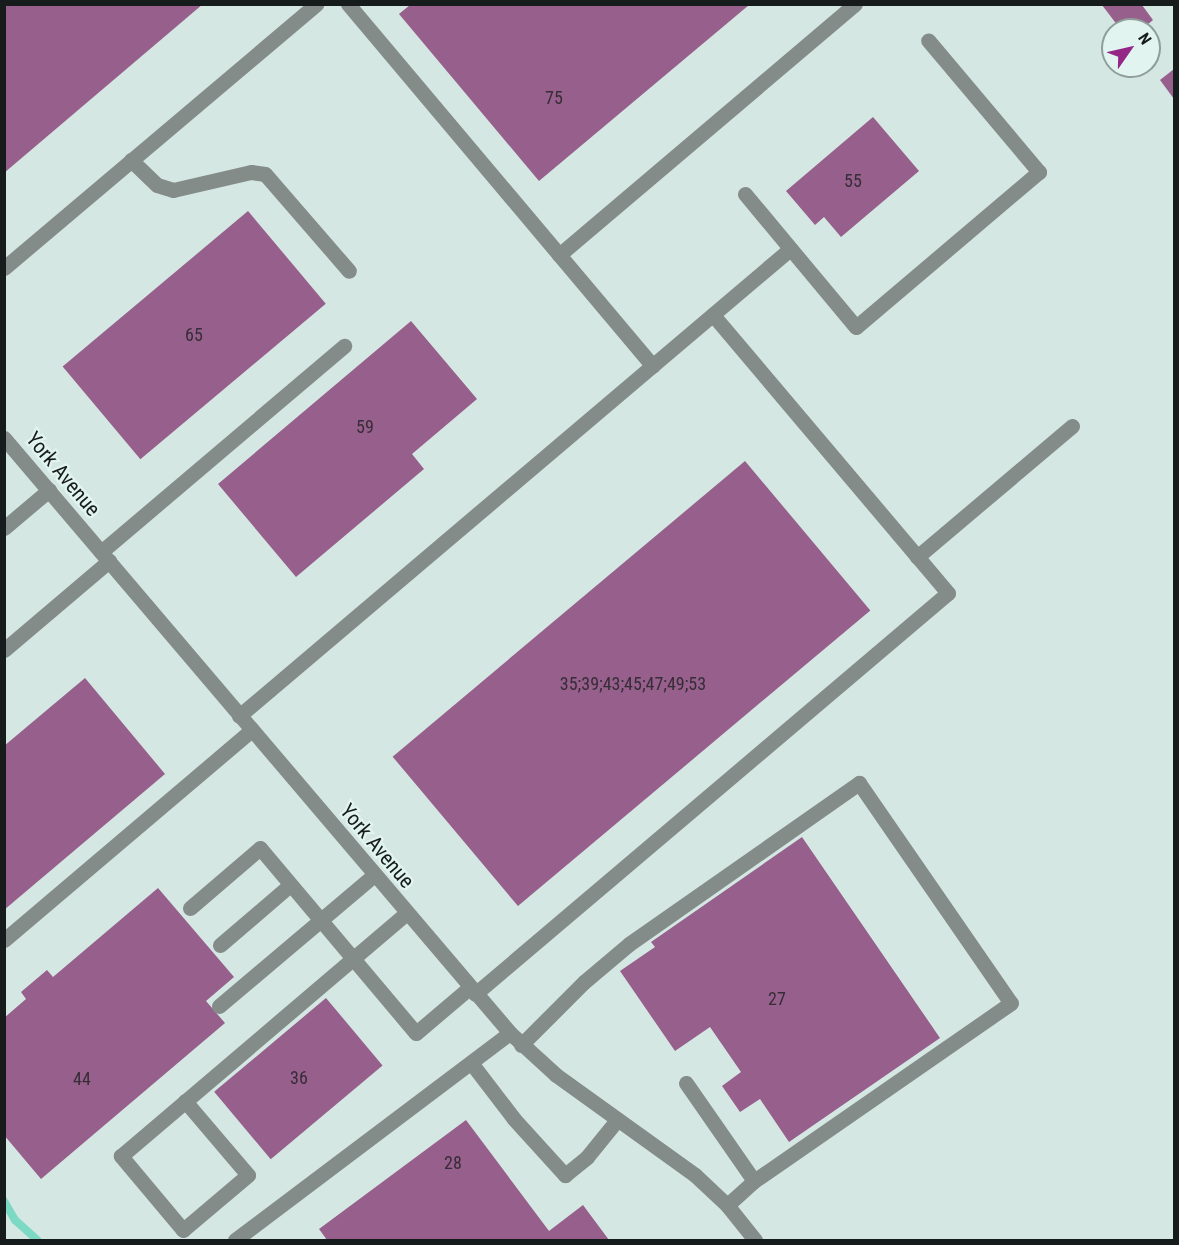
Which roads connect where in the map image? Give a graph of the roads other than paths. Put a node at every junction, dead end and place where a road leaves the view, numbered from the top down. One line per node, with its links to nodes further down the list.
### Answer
1 (316, 4): 5 (street)
2 (348, 4): 8 (street)
3 (855, 4): 8 (street)
4 (928, 40): 7 (street)
5 (131, 160): 9 (street); 10 (street)
6 (745, 194): 7 (street)
7 (790, 249): 11 (street)
8 (559, 255): 13 (street)
9 (4, 268)
10 (349, 271)
11 (713, 315): 13 (street); 19 (street)
12 (344, 346): 18 (street)
13 (653, 366): 21 (street)
14 (1072, 426): 19 (street)
15 (4, 438): 16 (street, York Avenue)
16 (49, 490): 17 (street); 18 (street, York Avenue)
17 (4, 528)
18 (105, 556): 20 (street); 21 (street, York Avenue)
19 (917, 557): 31 (street)
20 (4, 650)
21 (239, 716): 22 (street, York Avenue)
22 (252, 730): 23 (street, York Avenue); 28 (street)
23 (374, 875): 26 (street, York Avenue); 27 (street)
24 (290, 885): 25 (street); 27 (street); 29 (street)
25 (189, 908)
26 (407, 913): 30 (street); 31 (street, York Avenue)
27 (321, 921): 30 (street); 32 (street)
28 (4, 940)
29 (220, 945)
30 (353, 959): 31 (street); 37 (street)
31 (472, 991): 33 (street, York Avenue)
32 (219, 1006)
33 (510, 1033): 34 (street, York Avenue); 35 (street)
34 (521, 1045): 38 (street, York Avenue); 39 (street)
35 (472, 1064): 38 (street); 41 (street)
36 (686, 1083): 39 (street)
37 (185, 1101): 37 (street)
38 (618, 1120): 40 (street, York Avenue)
39 (754, 1181): 40 (street)
40 (727, 1205): 42 (street, York Avenue)
41 (236, 1240)
42 (755, 1240)

